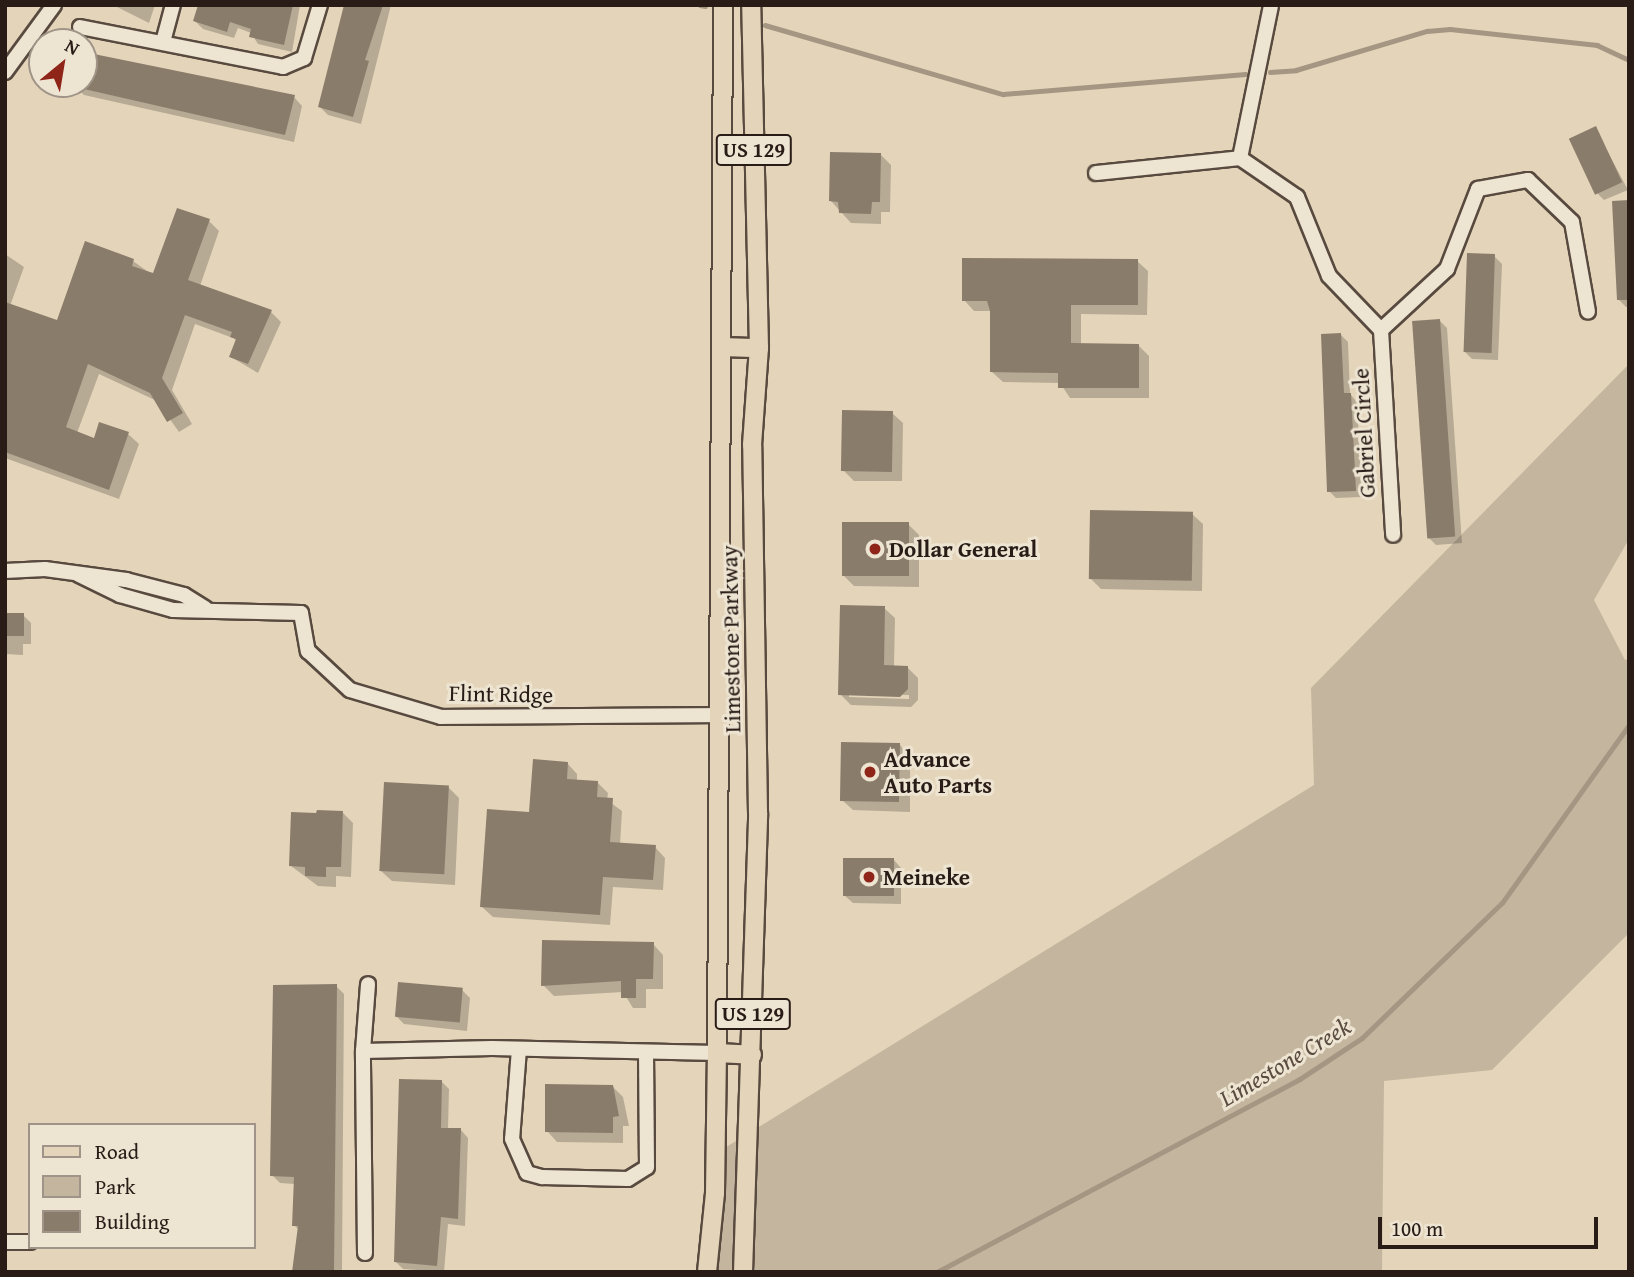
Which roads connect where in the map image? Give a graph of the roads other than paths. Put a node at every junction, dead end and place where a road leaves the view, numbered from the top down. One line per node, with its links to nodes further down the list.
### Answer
1 (54, 5): 9 (street)
2 (173, 5): 8 (street)
3 (320, 5): 8 (street)
4 (723, 5): 14 (main road, Limestone Parkway / US 129)
5 (751, 5): 15 (main road, Limestone Parkway / US 129)
6 (1271, 5): 10 (street)
7 (80, 27): 8 (street)
8 (163, 42)
9 (5, 72)
10 (1240, 158): 11 (street); 13 (street)
11 (1096, 173)
12 (1588, 312): 13 (street)
13 (1381, 330): 16 (street, Gabriel Circle)
14 (723, 347): 15 (main road); 22 (main road, Limestone Parkway / US 129)
15 (758, 348): 28 (main road, Limestone Parkway / US 129)
16 (1393, 535)
17 (5, 571): 18 (street, Flint Ridge)
18 (79, 575): 19 (street, Flint Ridge); 20 (street, Flint Ridge)
19 (157, 588): 20 (street); 21 (street, Flint Ridge)
20 (154, 605): 21 (street, Flint Ridge)
21 (205, 608): 22 (street, Flint Ridge)
22 (721, 715): 27 (main road, Limestone Parkway / US 129)
23 (368, 984): 25 (street)
24 (519, 1049): 25 (street); 26 (street); 26 (street)
25 (363, 1051): 31 (street)
26 (646, 1052): 27 (street)
27 (717, 1053): 28 (main road); 32 (main road, Limestone Parkway / US 129)
28 (752, 1055): 33 (main road, Limestone Parkway / US 129)
29 (5, 1242): 30 (street)
30 (28, 1242)
31 (365, 1253)
32 (707, 1272)
33 (743, 1272)

